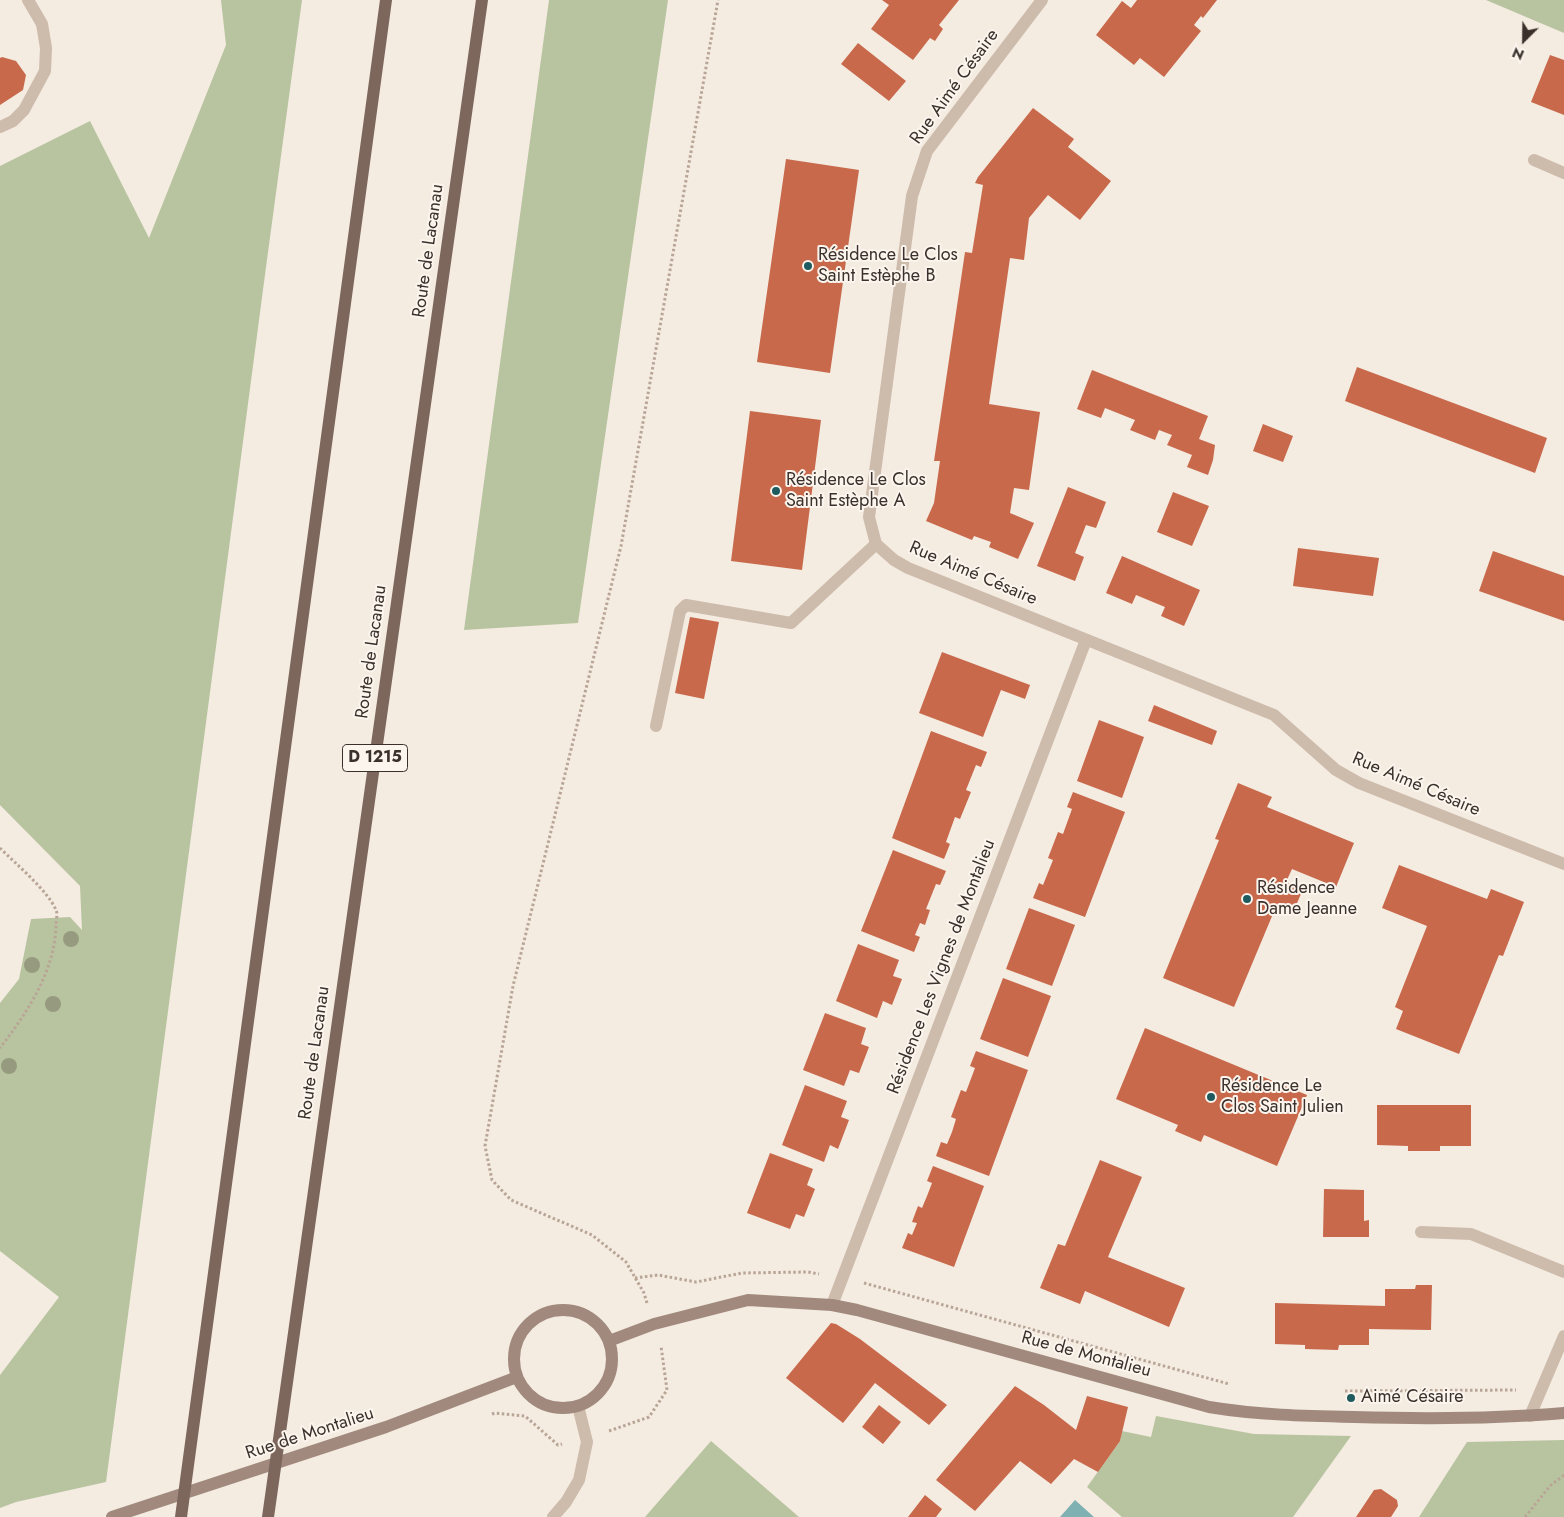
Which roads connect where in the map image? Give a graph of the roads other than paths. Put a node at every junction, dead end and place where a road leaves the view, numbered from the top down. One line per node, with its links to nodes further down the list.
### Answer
1 (28, 0): 5 (street)
2 (386, 0): 22 (main road)
3 (482, 0): 23 (main road, Route de Lacanau / D 1215)
4 (1042, 0): 8 (street, Rue Aimé Césaire)
5 (0, 127)
6 (1534, 160): 7 (street)
7 (1564, 173)
8 (876, 544): 9 (street, Rue Aimé Césaire); 10 (street)
9 (1086, 640): 11 (street, Rue Aimé Césaire); 14 (street, Résidence Les Vignes de Montalieu)
10 (656, 726)
11 (1564, 864)
12 (1421, 1232): 13 (street)
13 (1564, 1272)
14 (832, 1305): 16 (street, Rue de Montalieu); 20 (street, Rue de Montalieu)
15 (1564, 1336): 20 (street)
16 (609, 1341): 17 (street); 18 (street)
17 (517, 1378): 18 (street); 21 (street, Rue de Montalieu)
18 (578, 1406): 24 (street)
19 (1564, 1413): 20 (street, Rue de Montalieu)
20 (1530, 1416)
21 (112, 1517)
22 (181, 1517)
23 (268, 1517)
24 (553, 1517)

